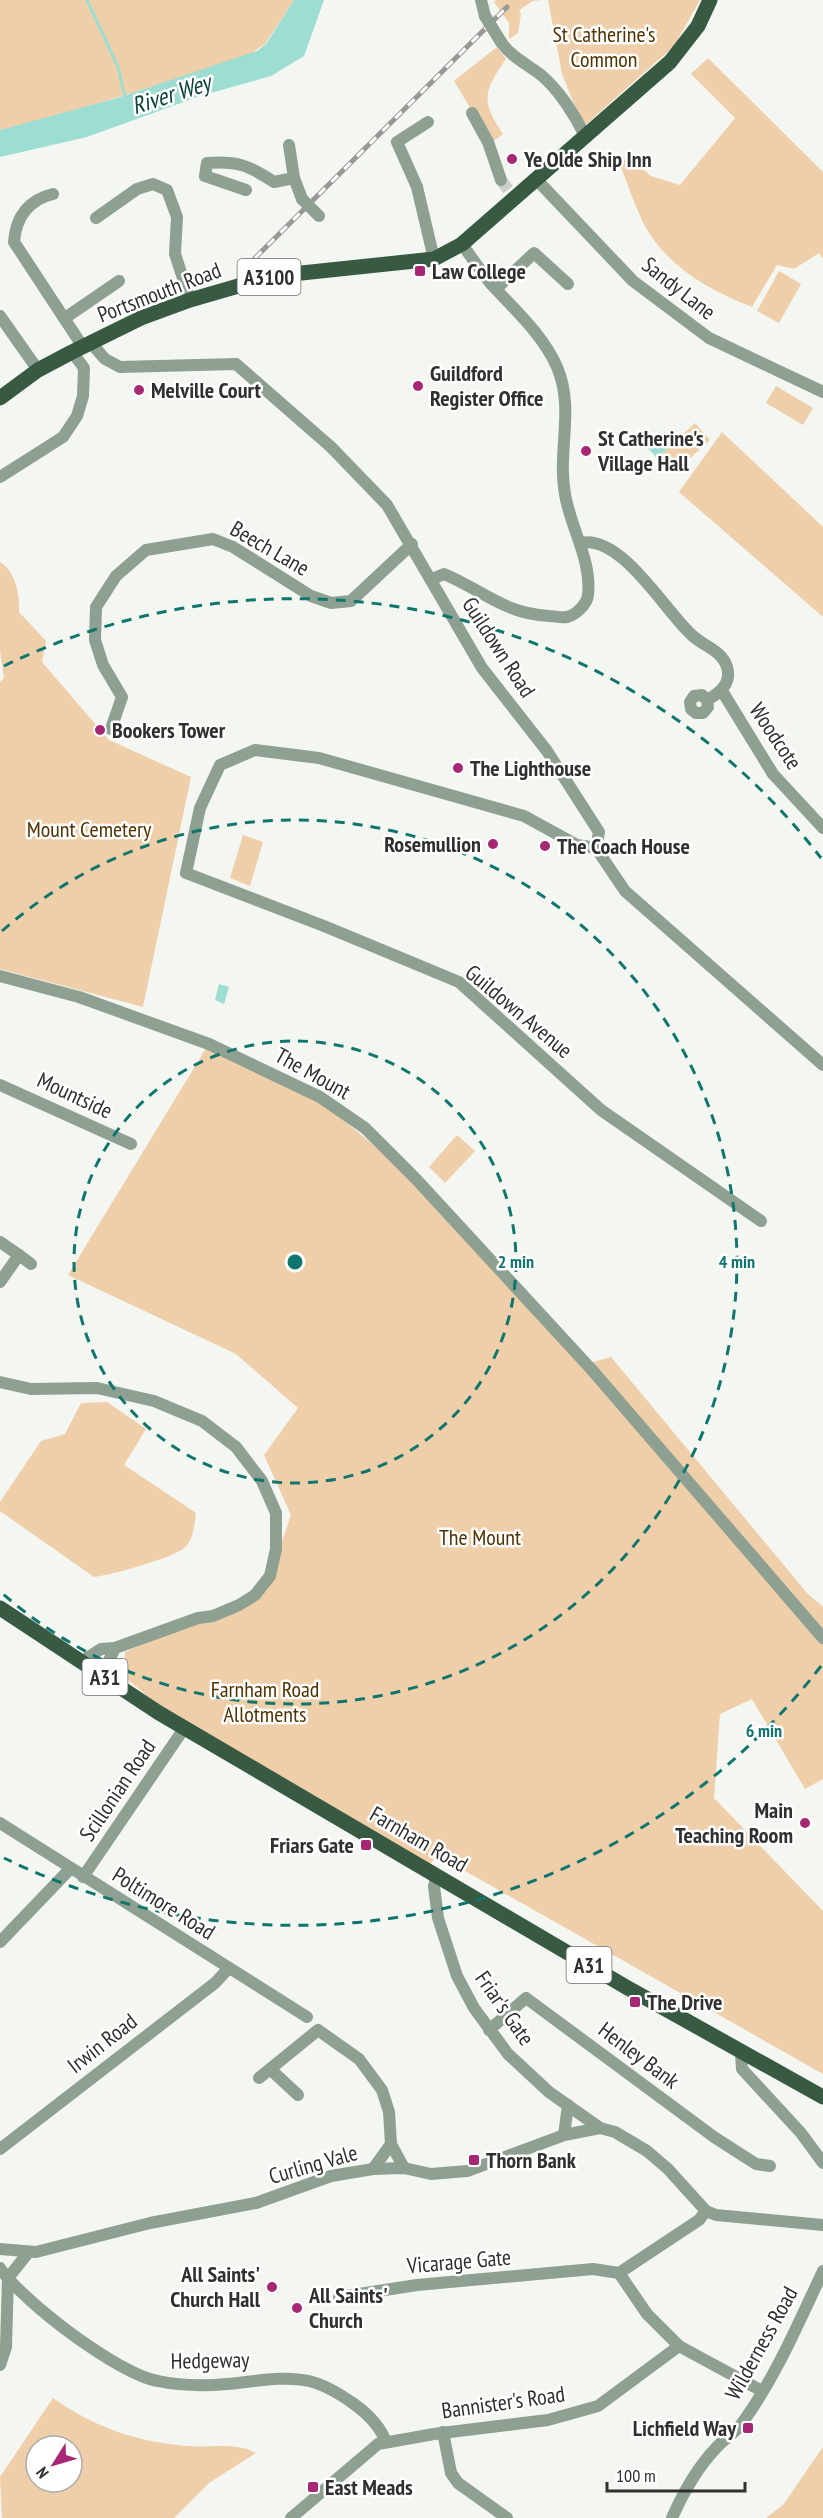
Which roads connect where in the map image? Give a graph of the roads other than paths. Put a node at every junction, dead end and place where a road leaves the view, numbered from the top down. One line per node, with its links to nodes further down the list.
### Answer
1 (481, 0): 5 (street, bridge)
2 (710, 0): 5 (main road, A3100)
3 (472, 114): 9 (street)
4 (428, 122): 15 (street)
5 (585, 136): 8 (main road, A3100)
6 (290, 145): 7 (street)
7 (294, 178): 10 (street); 12 (street, bridge)
8 (536, 179): 14 (main road, Portsmouth Road / A3100); 24 (street, Sandy Lane)
9 (501, 180)
10 (246, 190)
11 (53, 194): 21 (street)
12 (319, 216)
13 (96, 218): 19 (street)
14 (462, 244): 15 (main road, Portsmouth Road / A3100); 18 (street)
15 (434, 259): 19 (main road, Portsmouth Road / A3100)
16 (119, 281): 21 (street)
17 (568, 284): 18 (street)
18 (496, 289): 27 (street)
19 (190, 300): 22 (main road, Portsmouth Road / A3100)
20 (0, 316): 23 (street)
21 (65, 318): 22 (street)
22 (82, 347): 23 (main road, Portsmouth Road / A3100); 26 (street); 28 (street, Guildown Road)
23 (38, 370): 25 (main road, Portsmouth Road / A3100)
24 (823, 392)
25 (0, 398)
26 (0, 477)
27 (580, 543): 29 (street); 30 (street)
28 (412, 544): 29 (street, Guildown Road); 32 (street, Beech Lane)
29 (432, 579): 34 (street, Guildown Road)
30 (722, 691): 31 (street); 33 (street, Woodcote)
31 (708, 700)
32 (111, 729)
33 (823, 828)
34 (596, 848): 36 (street, Guildown Road); 39 (street, Guildown Avenue)
35 (0, 976): 46 (street, The Mount)
36 (823, 1065)
37 (0, 1085): 38 (street, Mountside)
38 (131, 1144)
39 (761, 1221)
40 (0, 1242): 41 (street)
41 (19, 1255): 42 (street); 43 (street)
42 (31, 1264)
43 (0, 1282)
44 (0, 1382): 47 (street)
45 (0, 1608): 48 (main road, Farnham Road / A31)
46 (823, 1638)
47 (115, 1648): 48 (street); 49 (street)
48 (81, 1662): 49 (main road, Farnham Road / A31)
49 (102, 1675): 50 (main road, Farnham Road / A31)
50 (185, 1727): 53 (main road, Farnham Road / A31); 54 (street, Scillonian Road)
51 (0, 1822): 52 (street, Poltimore Road)
52 (70, 1869): 54 (street, Poltimore Road); 55 (street, Scillonian Road)
53 (437, 1875): 58 (street, Friar's Gate); 59 (main road, Farnham Road / A31)
54 (83, 1877): 56 (street, Poltimore Road)
55 (0, 1942)
56 (228, 1969): 57 (street, Poltimore Road); 68 (street, Irwin Road)
57 (307, 2017)
58 (489, 2030): 64 (street, Friar's Gate); 70 (street, Henley Bank)
59 (741, 2052): 63 (main road, Farnham Road / A31); 69 (street)
60 (270, 2069): 61 (street); 62 (street); 67 (street)
61 (259, 2078)
62 (298, 2095)
63 (823, 2097)
64 (568, 2105): 65 (street, Friar's Gate); 66 (street)
65 (600, 2128): 66 (street, Curling Vale); 73 (street)
66 (564, 2135): 71 (street, Curling Vale)
67 (391, 2144): 71 (street); 72 (street)
68 (0, 2149)
69 (823, 2163)
70 (770, 2166)
71 (404, 2168): 72 (street, Curling Vale)
72 (373, 2169): 76 (street, Curling Vale)
73 (706, 2211): 74 (street); 79 (street)
74 (823, 2225)
75 (0, 2248): 76 (street, Curling Vale)
76 (28, 2253): 78 (street)
77 (823, 2271): 83 (street, Wilderness Road)
78 (4, 2273): 82 (street); 85 (street, Hedgeway)
79 (620, 2273): 80 (street, Vicarage Gate); 81 (street)
80 (339, 2297)
81 (679, 2346): 83 (street); 84 (street, Bannister's Road)
82 (0, 2365)
83 (762, 2391): 89 (street, Wilderness Road)
84 (443, 2432): 85 (street, Bannister's Road); 88 (street)
85 (386, 2442): 86 (street, Bannister's Road)
86 (306, 2513): 87 (street)
87 (291, 2518)
88 (506, 2518)
89 (672, 2518)

